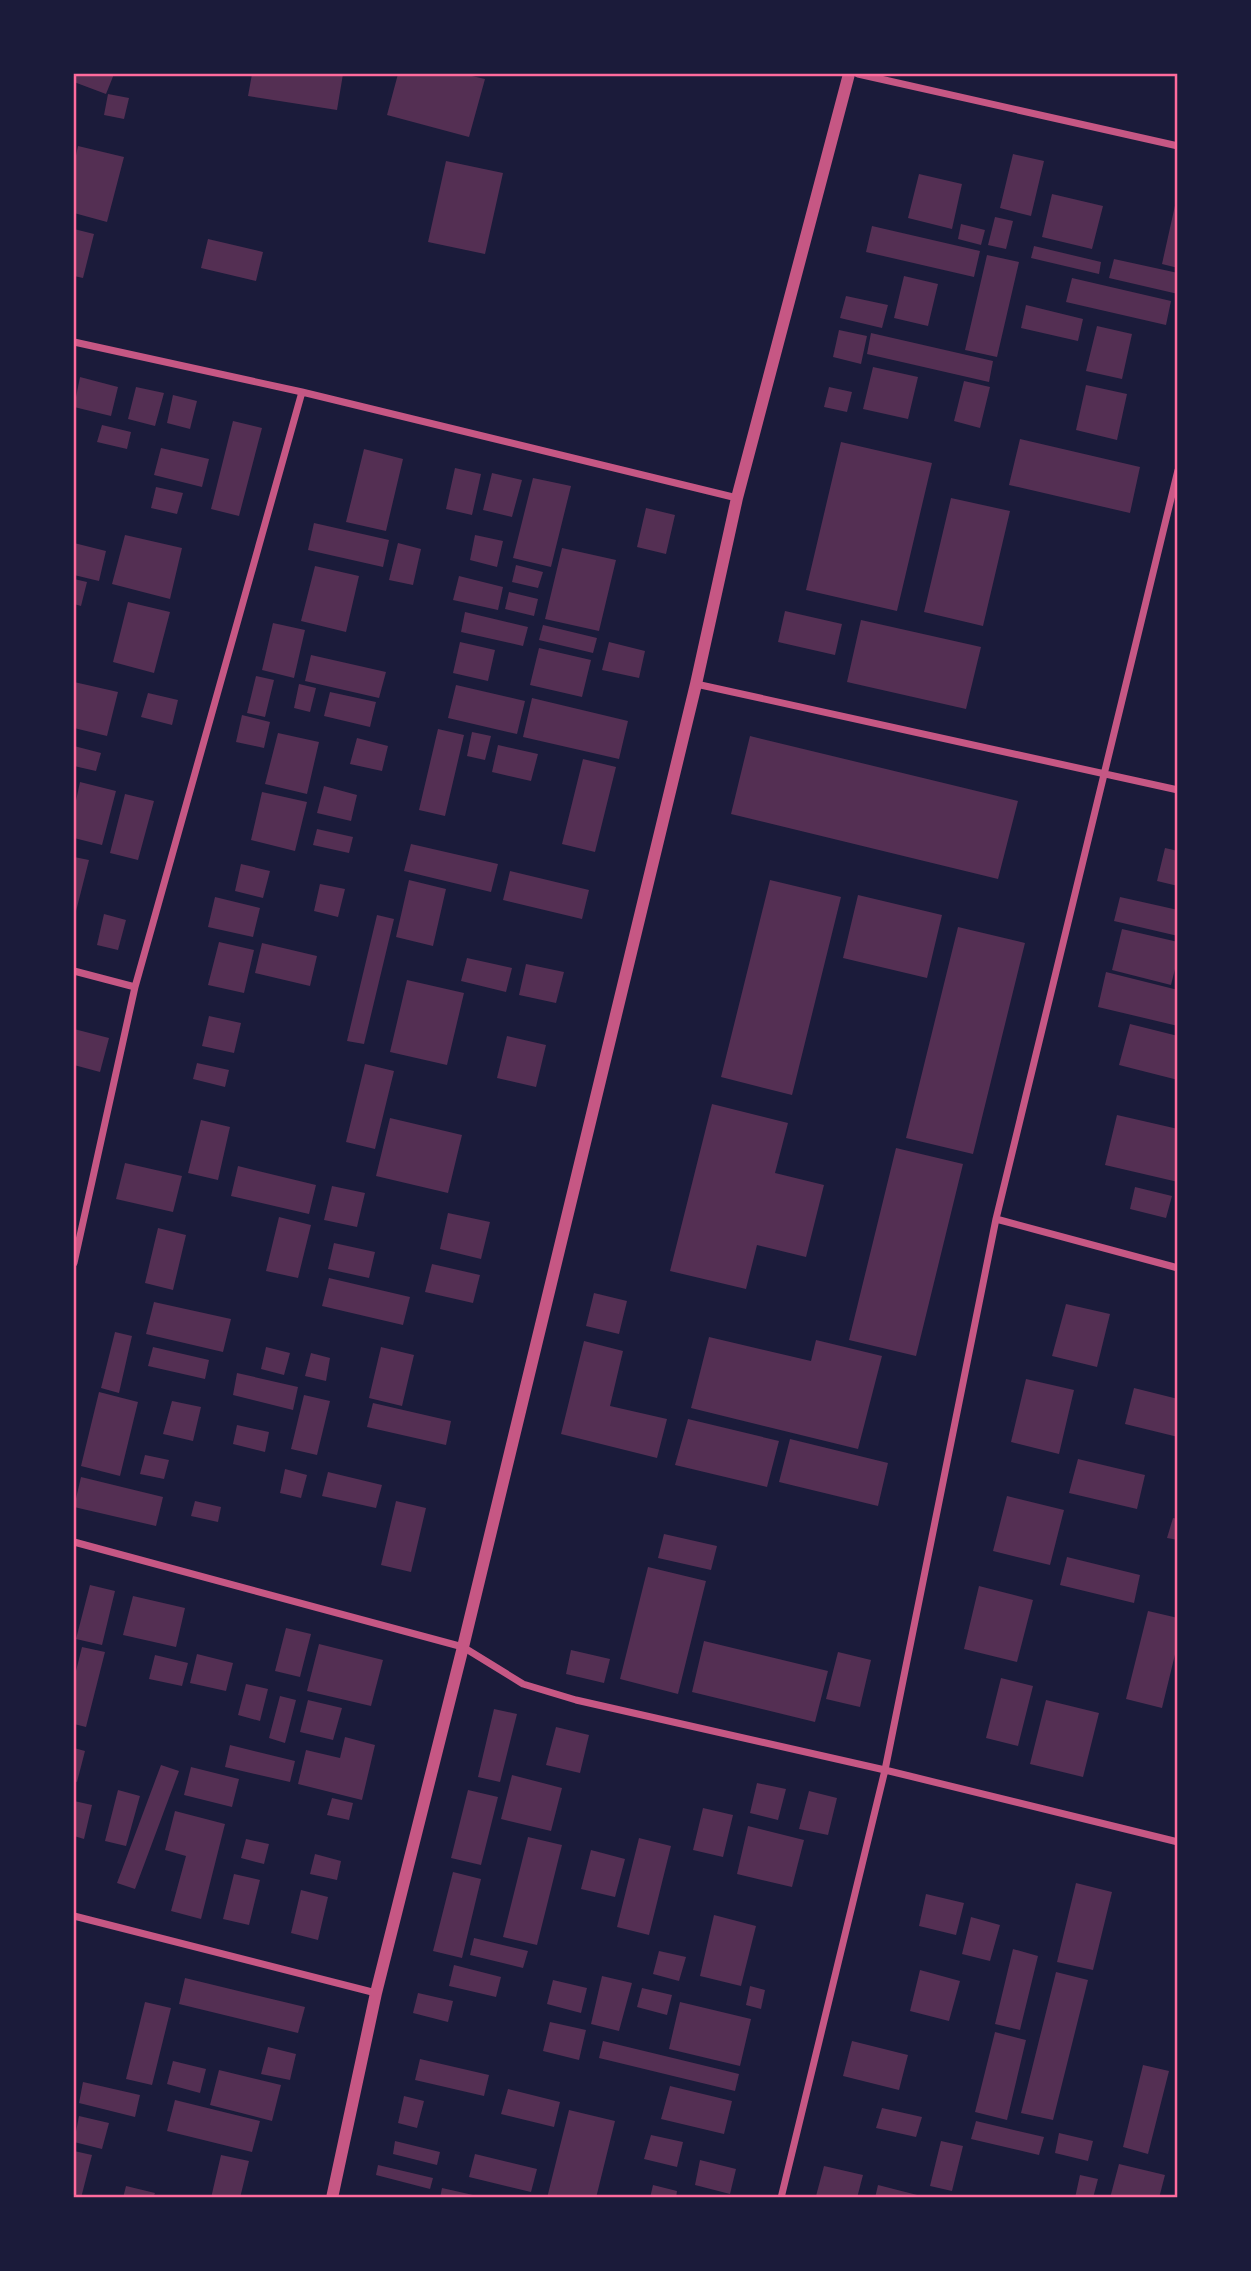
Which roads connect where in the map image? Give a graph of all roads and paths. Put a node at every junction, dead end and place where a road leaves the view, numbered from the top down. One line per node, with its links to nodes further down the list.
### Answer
1 (849, 74): 7 (street)
2 (858, 74): 3 (street)
3 (1178, 146)
4 (74, 342): 5 (street)
5 (302, 392): 7 (street); 12 (street)
6 (1178, 470): 9 (street)
7 (737, 498): 8 (street)
8 (696, 684): 9 (street); 17 (street)
9 (1105, 775): 10 (street); 13 (street)
10 (1178, 790)
11 (74, 971): 12 (street)
12 (135, 987): 14 (street)
13 (996, 1219): 15 (street); 18 (street)
14 (74, 1262)
15 (1178, 1268)
16 (74, 1542): 17 (street)
17 (463, 1647): 18 (street); 21 (street)
18 (885, 1770): 19 (street); 23 (street)
19 (1178, 1842)
20 (74, 1916): 21 (street)
21 (376, 1993): 22 (street)
22 (332, 2197)
23 (781, 2197)

